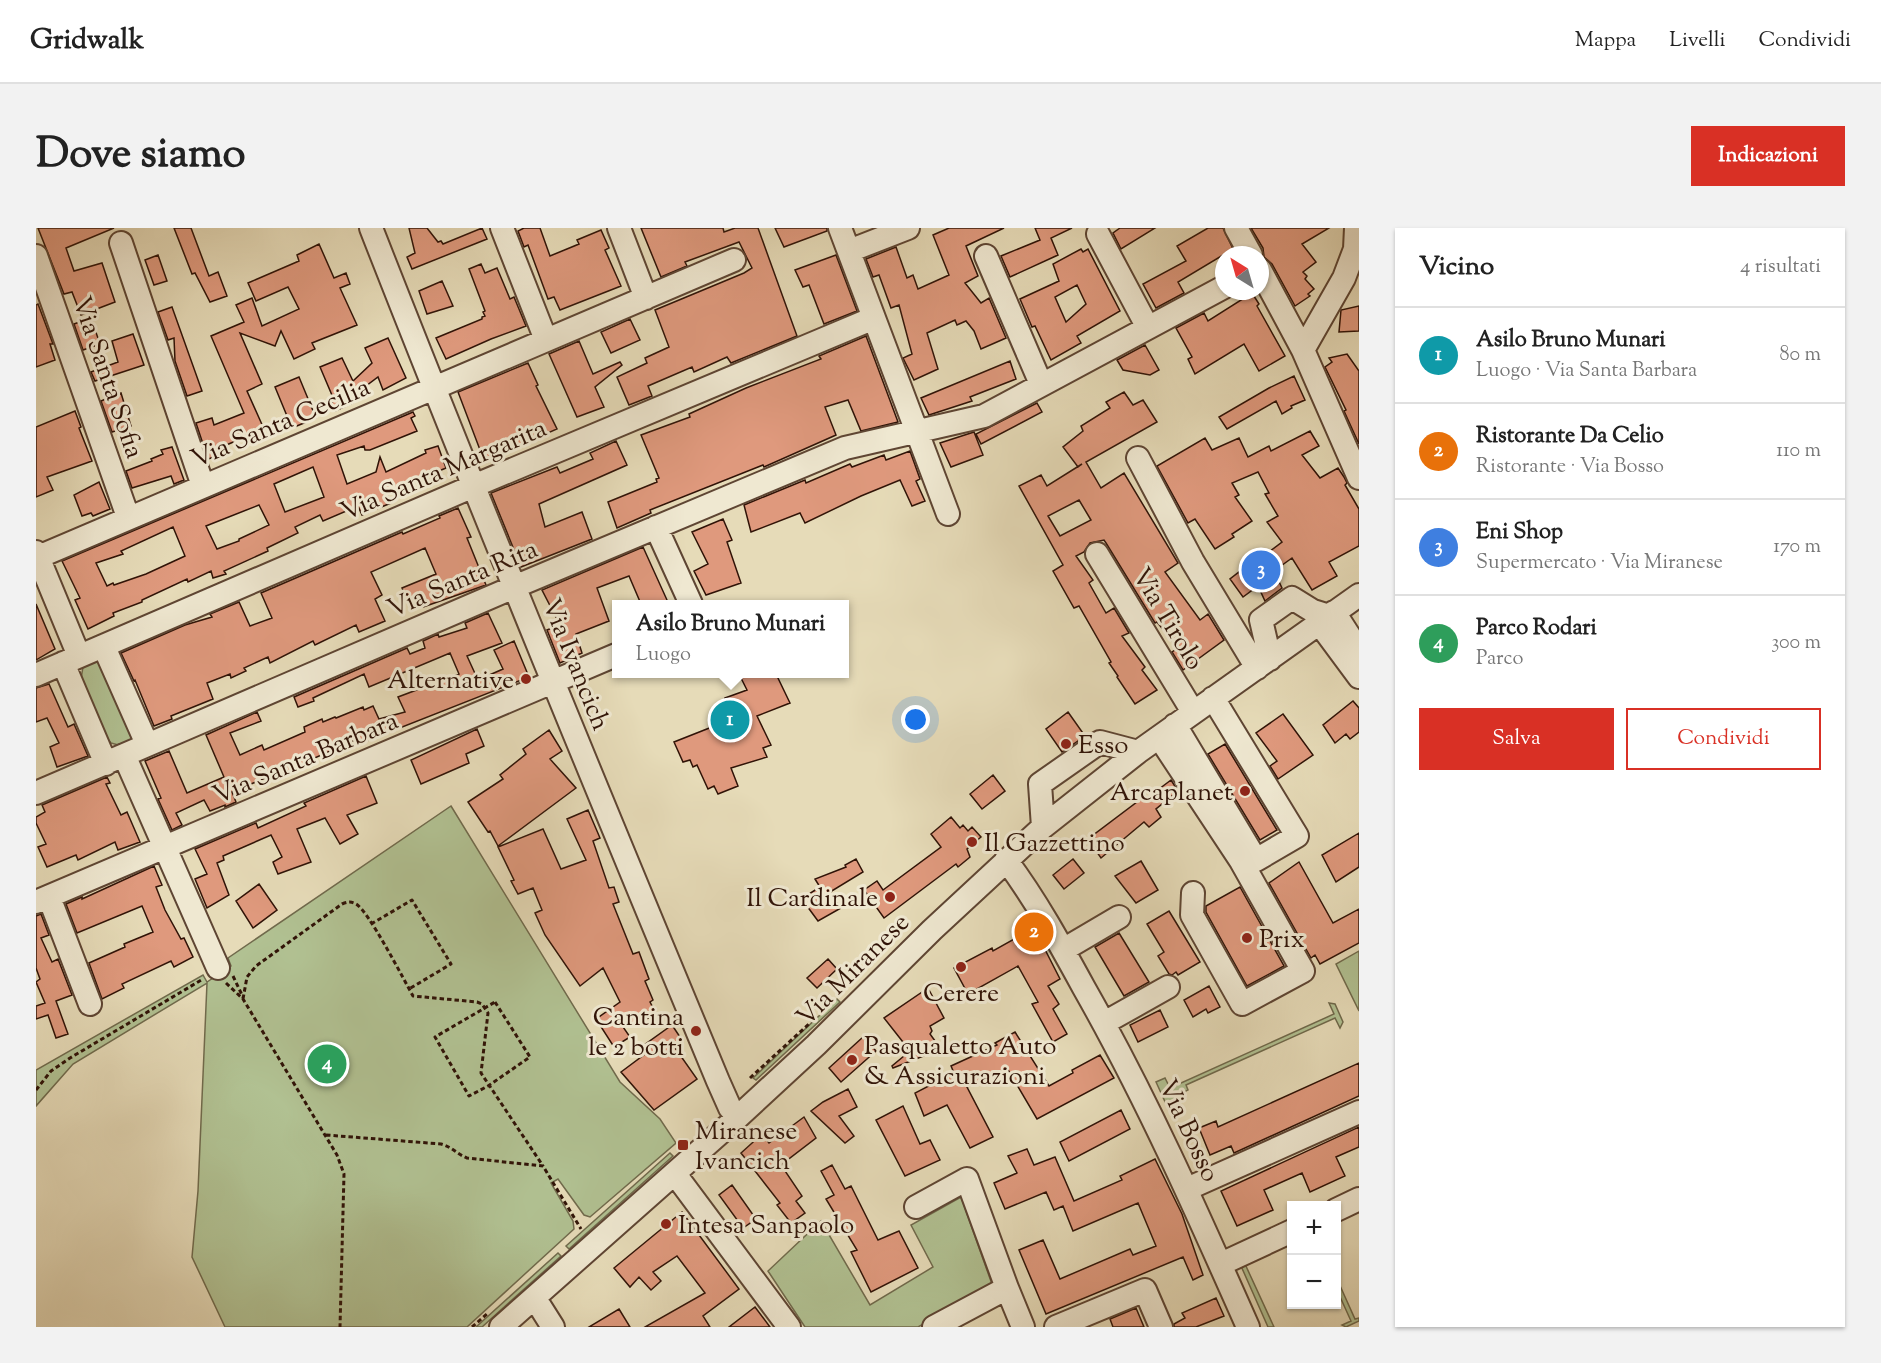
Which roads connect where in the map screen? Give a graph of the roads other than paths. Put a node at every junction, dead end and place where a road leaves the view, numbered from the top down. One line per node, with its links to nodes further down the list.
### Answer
1 (371, 228): 23 (street, Via Ivancich)
2 (502, 228): 20 (street)
3 (619, 228): 17 (street)
4 (840, 228): 11 (street)
5 (908, 228): 11 (street)
6 (1236, 228): 10 (street)
7 (1356, 228): 21 (street)
8 (1098, 234): 19 (street)
9 (121, 243): 27 (street)
10 (1246, 246)
11 (849, 251): 18 (street)
12 (986, 255): 22 (street)
13 (36, 256): 30 (street, Via Santa Sofia)
14 (734, 260): 17 (street, Via Santa Cecilia)
15 (1269, 287): 21 (street)
16 (1215, 292): 19 (street, Via Santa Rita)
17 (646, 298): 20 (street, Via Santa Cecilia)
18 (874, 318): 24 (street); 28 (street, Via Santa Margarita)
19 (1147, 326): 22 (street, Via Santa Rita)
20 (546, 340): 23 (street, Via Santa Cecilia)
21 (1303, 350): 26 (street)
22 (1041, 384): 24 (street, Via Santa Rita)
23 (434, 388): 27 (street, Via Santa Cecilia); 28 (street, Via Ivancich)
24 (916, 431): 29 (street); 31 (street, Via Santa Rita)
25 (1138, 458): 42 (street)
26 (1359, 478)
27 (203, 486): 30 (street, Via Santa Cecilia)
28 (474, 486): 34 (street, Via Ivancich); 38 (street, Via Santa Margarita)
29 (948, 514)
30 (128, 517): 33 (street, Via Santa Cecilia)
31 (656, 527): 34 (street, Via Santa Rita); 36 (street)
32 (1097, 554): 47 (street, Via Tirolo)
33 (37, 555): 41 (street)
34 (514, 587): 45 (street, Via Ivancich); 48 (street, Via Santa Rita)
35 (1359, 595): 37 (street, Via Miranese)
36 (689, 600)
37 (1328, 617): 39 (street); 42 (street, Via Miranese); 42 (street); 44 (street)
38 (104, 646): 41 (street, Via Santa Margarita); 48 (street)
39 (1359, 651)
40 (612, 658): 45 (street, Via Santa Barbara)
41 (71, 660): 43 (street, Via Santa Margarita); 50 (street)
42 (1263, 664): 46 (street, Via Miranese)
43 (36, 675)
44 (1359, 678)
45 (554, 682): 53 (street, Via Santa Barbara); 64 (street, Via Ivancich)
46 (1213, 698): 47 (street, Via Miranese); 47 (street)
47 (1176, 725): 49 (street, Via Miranese); 55 (street)
48 (147, 744): 50 (street, Via Santa Rita)
49 (1138, 752): 52 (street, Via Miranese); 52 (street)
50 (115, 759): 51 (street, Via Santa Rita); 53 (street)
51 (36, 793)
52 (1043, 827): 54 (street, Via Miranese)
53 (164, 848): 56 (street, Via Santa Barbara); 59 (street)
54 (1006, 860): 58 (street, Via Bosso); 64 (street, Via Miranese)
55 (1193, 893)
56 (42, 900): 61 (street, Via Santa Barbara)
57 (1119, 917): 58 (street)
58 (1063, 950): 62 (street, Via Bosso)
59 (220, 974)
60 (1168, 987): 62 (street)
61 (90, 1004)
62 (1104, 1023): 66 (street, Via Bosso)
63 (1359, 1112): 66 (street)
64 (738, 1117): 65 (street, Via Miranese)
65 (675, 1174): 73 (street, Via Miranese); 76 (street)
66 (1186, 1189): 71 (street, Via Bosso)
67 (1359, 1199): 69 (street)
68 (916, 1206): 72 (street)
69 (1341, 1208)
70 (1287, 1233): 71 (street)
71 (1221, 1264): 81 (street, Via Bosso)
72 (1006, 1288): 77 (street); 78 (street)
73 (532, 1300): 74 (street, Via Miranese); 75 (street)
74 (499, 1323)
75 (553, 1327)
76 (789, 1327)
77 (934, 1327)
78 (1023, 1327)
79 (1056, 1327): 80 (street)
80 (1161, 1327)
81 (1248, 1327)

